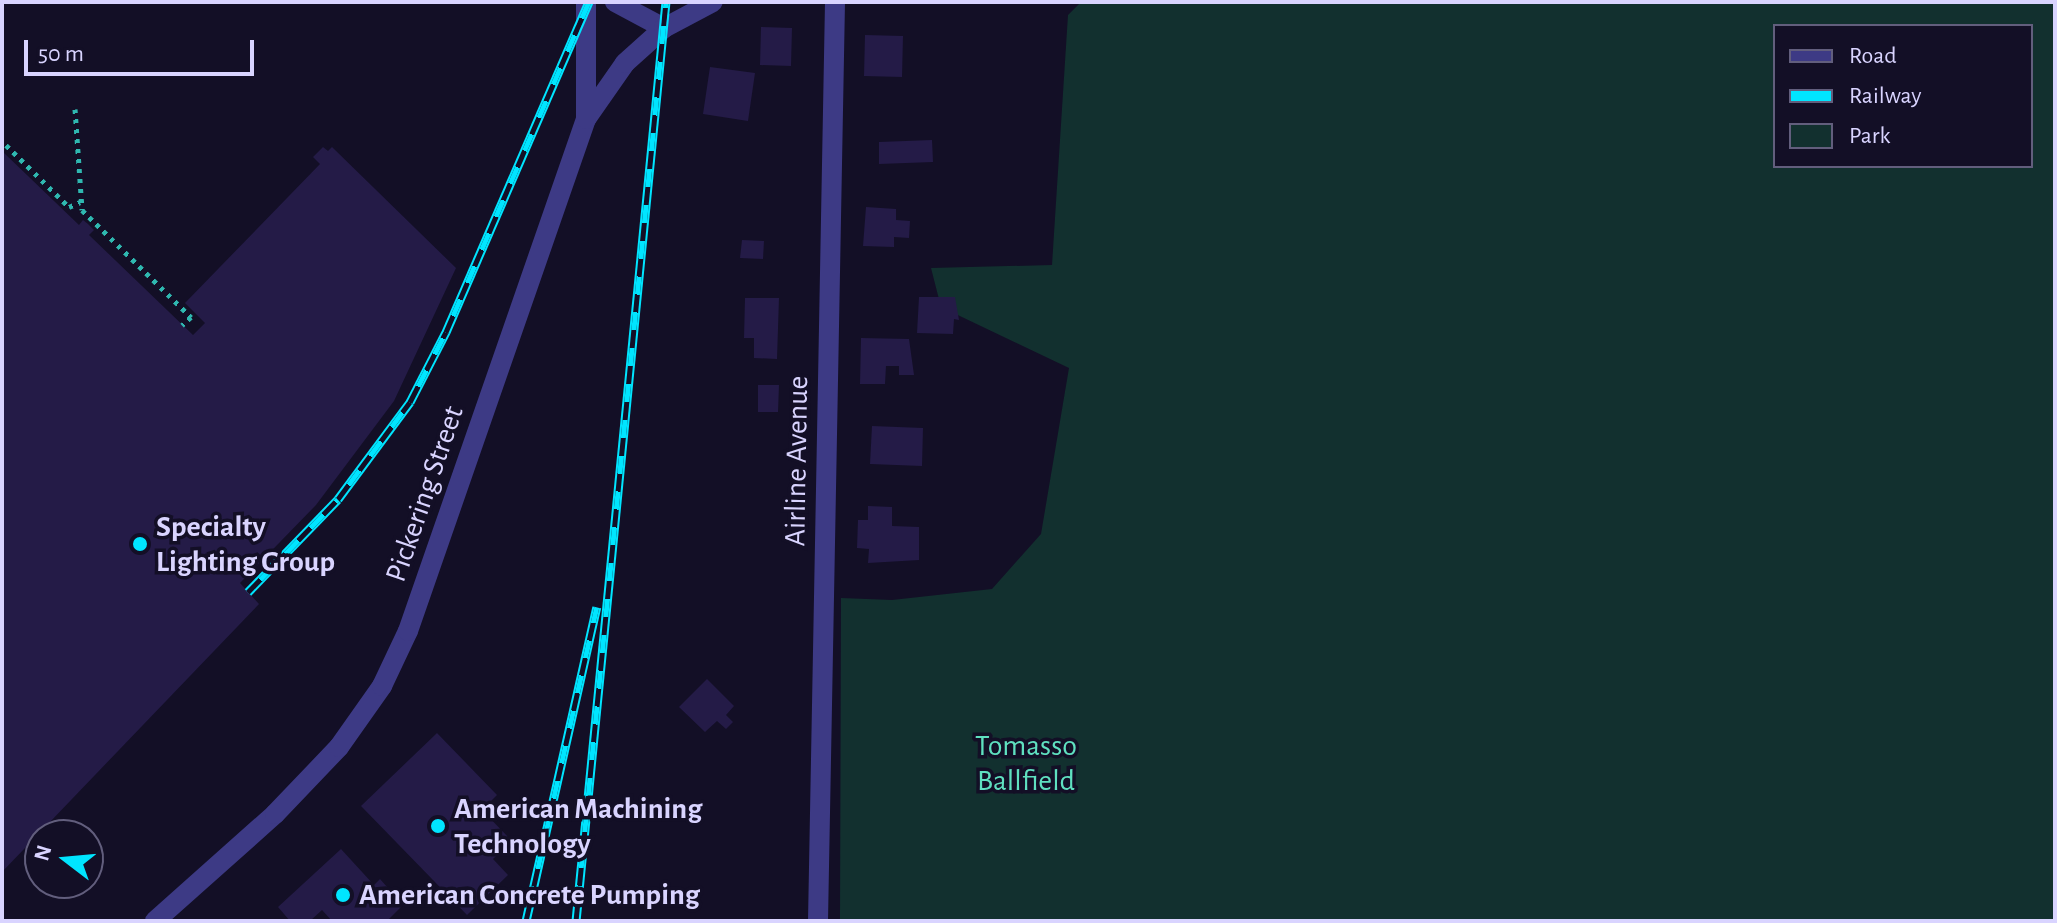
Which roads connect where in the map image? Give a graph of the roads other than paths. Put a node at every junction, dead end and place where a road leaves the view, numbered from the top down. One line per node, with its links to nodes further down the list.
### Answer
1 (586, 2): 6 (street, Pickering Street)
2 (615, 2): 5 (street)
3 (713, 2): 5 (street)
4 (835, 2): 8 (street, Airline Avenue)
5 (664, 28): 6 (street)
6 (586, 119): 7 (street, Pickering Street)
7 (155, 921)
8 (818, 921)

